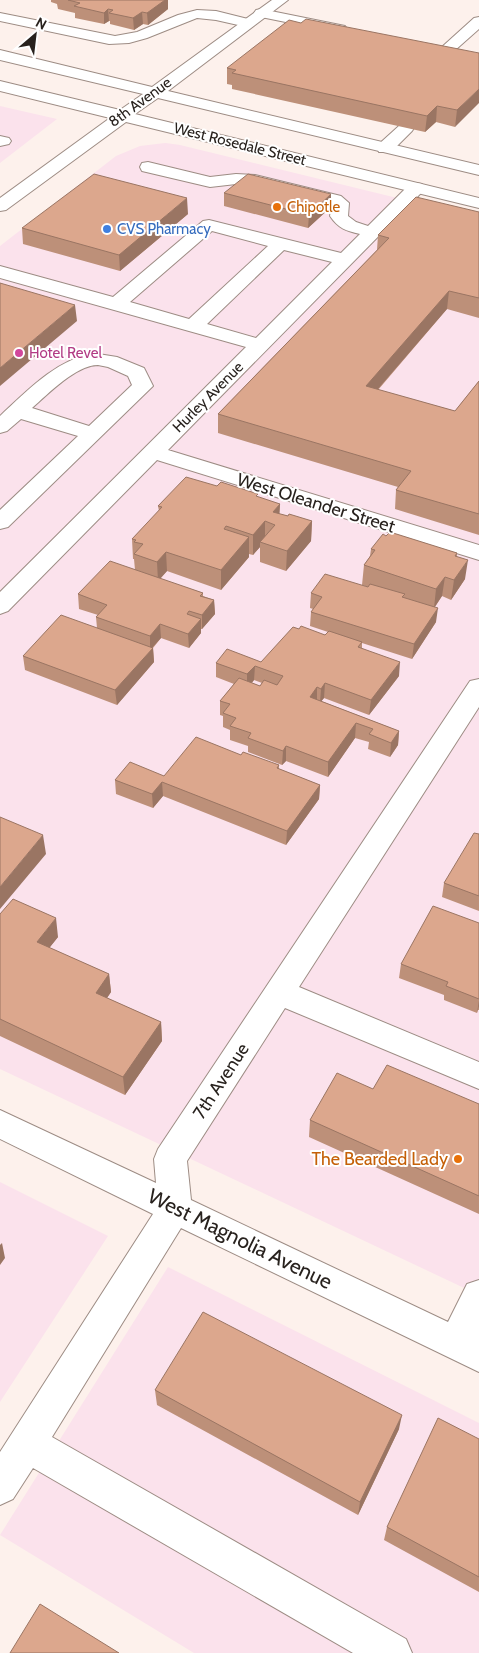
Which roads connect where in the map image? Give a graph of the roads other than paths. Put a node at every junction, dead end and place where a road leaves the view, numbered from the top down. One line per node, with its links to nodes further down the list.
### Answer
1 (281, 0): 2 (street, 8th Avenue)
2 (261, 13): 5 (street, 8th Avenue); 6 (street)
3 (0, 17): 5 (street)
4 (479, 21): 8 (street)
5 (247, 23): 12 (street, 8th Avenue)
6 (355, 32)
7 (429, 46): 8 (street)
8 (448, 50): 9 (street)
9 (463, 52)
10 (0, 55): 12 (street, West Rosedale Street)
11 (0, 86): 13 (street, West Rosedale Street)
12 (154, 92): 13 (street, 8th Avenue); 15 (street, West Rosedale Street)
13 (123, 115): 18 (street, West Rosedale Street); 19 (street, 8th Avenue)
14 (406, 128): 15 (street)
15 (385, 148): 17 (street, West Rosedale Street)
16 (148, 166): 21 (street)
17 (479, 170)
18 (416, 188): 20 (street, West Rosedale Street); 21 (street, Hurley Avenue)
19 (4, 200)
20 (479, 203)
21 (373, 232): 23 (street, Hurley Avenue)
22 (281, 243): 23 (street); 25 (street); 26 (street)
23 (345, 260): 27 (street, Hurley Avenue)
24 (0, 272): 25 (street)
25 (116, 304): 26 (street)
26 (193, 326): 27 (street)
27 (260, 345): 31 (street, Hurley Avenue)
28 (19, 410): 29 (street); 30 (street); 30 (street)
29 (0, 427)
30 (92, 434): 32 (street)
31 (153, 452): 33 (street, West Oleander Street); 34 (street, Hurley Avenue)
32 (0, 522)
33 (479, 554)
34 (3, 597)
35 (479, 687): 36 (street, 7th Avenue)
36 (280, 992): 37 (street); 39 (street, 7th Avenue)
37 (479, 1076)
38 (0, 1124): 39 (street, West Magnolia Avenue)
39 (175, 1208): 41 (street, West Magnolia Avenue); 42 (street)
40 (479, 1296): 41 (street)
41 (468, 1350)
42 (27, 1444): 43 (street); 44 (street)
43 (0, 1486)
44 (392, 1653)

